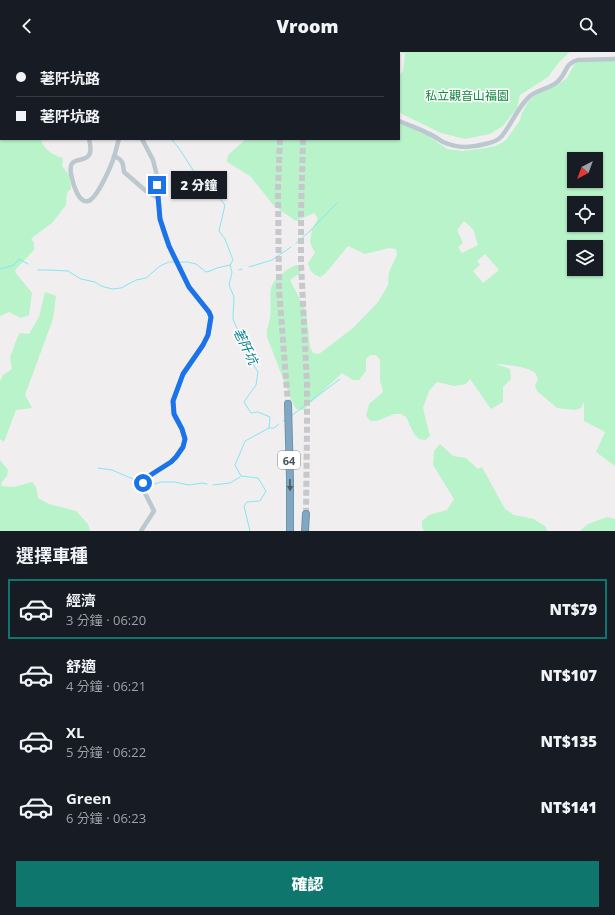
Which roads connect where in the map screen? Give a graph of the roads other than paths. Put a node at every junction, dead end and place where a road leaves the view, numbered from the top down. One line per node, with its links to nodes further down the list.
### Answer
1 (615, 59): 2 (street)
2 (400, 121)
3 (89, 140): 6 (street)
4 (119, 140): 6 (street)
5 (143, 140): 7 (street)
6 (114, 156): 7 (street)
7 (158, 198): 10 (street)
8 (288, 404): 11 (highway, 64, one-way to 11)
9 (306, 514): 12 (highway)
10 (141, 531)
11 (290, 531)
12 (304, 531)

